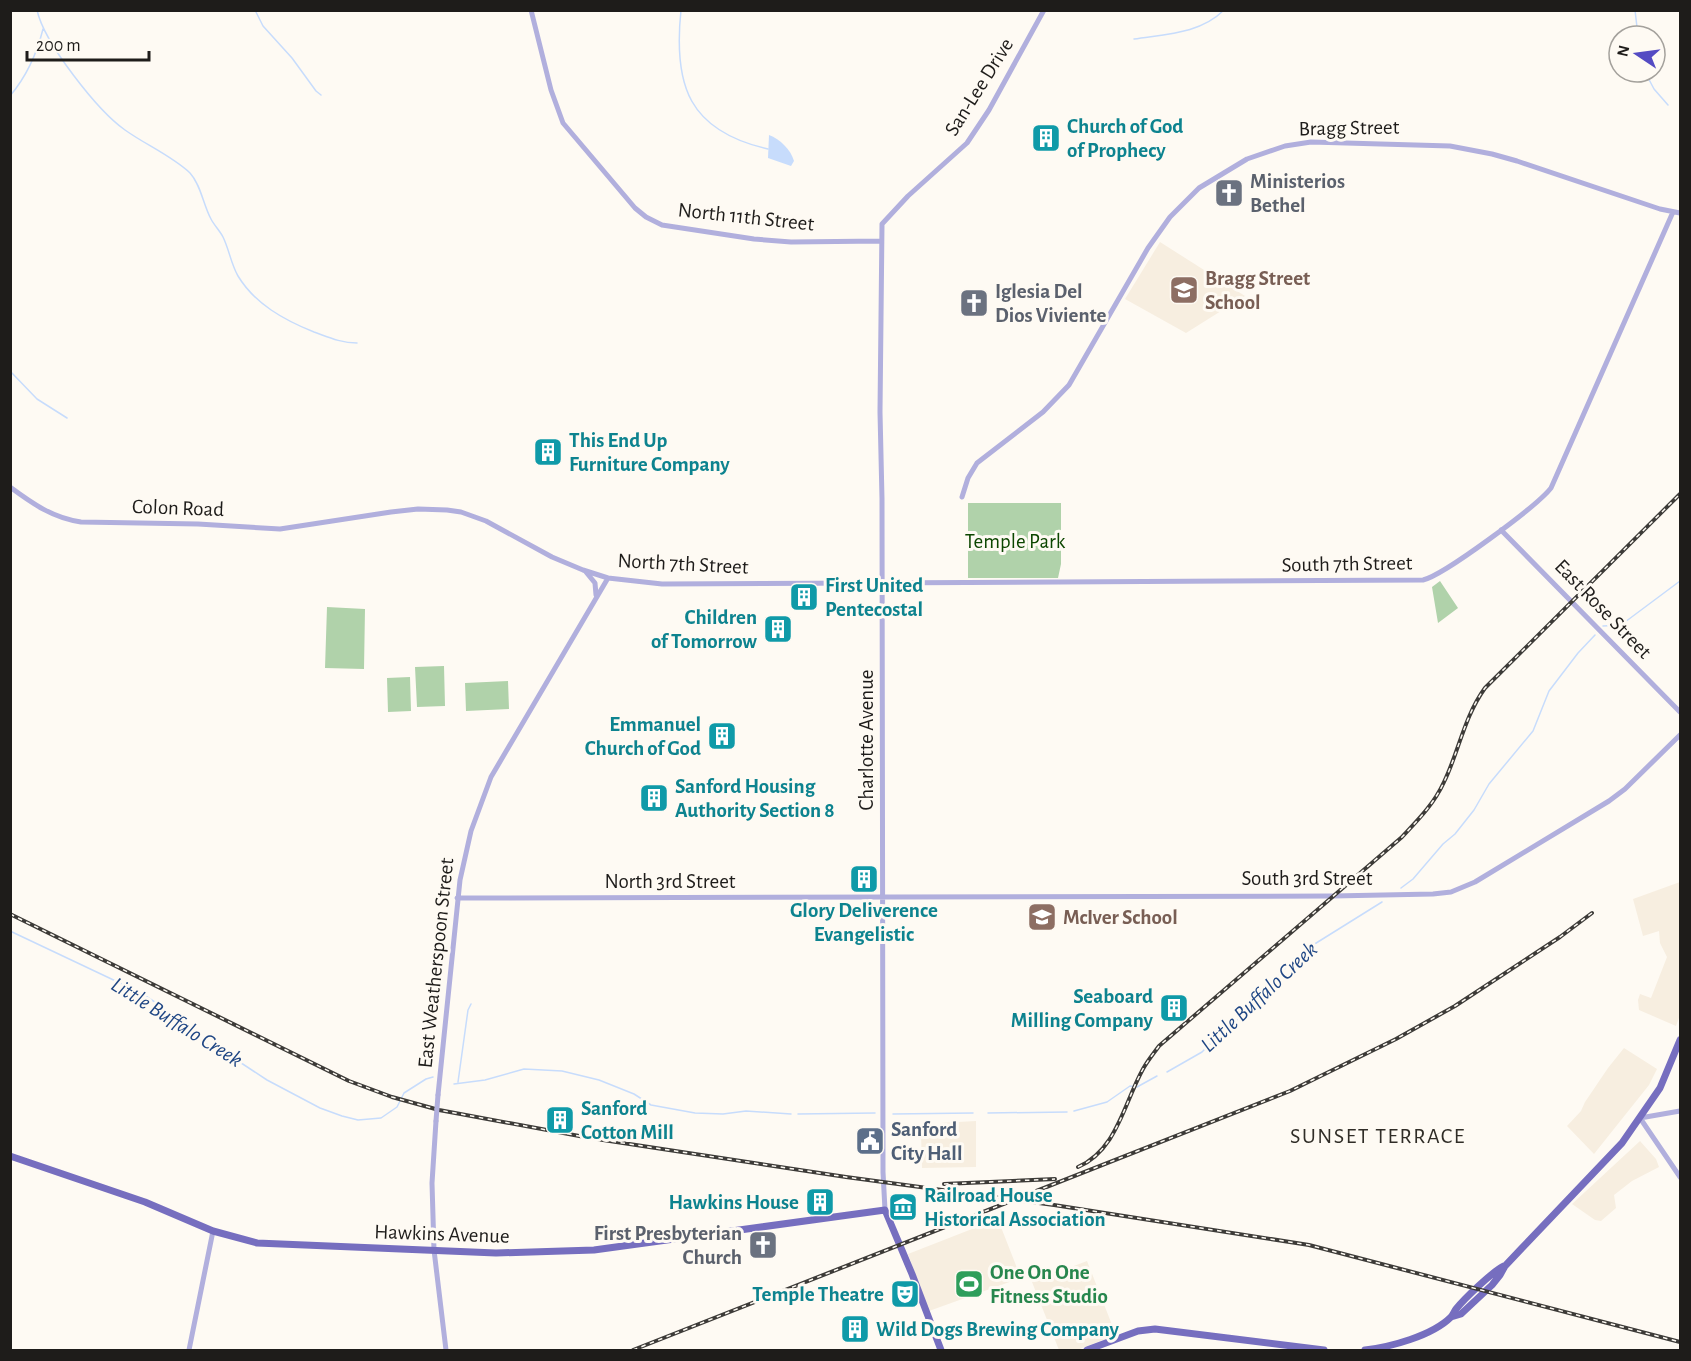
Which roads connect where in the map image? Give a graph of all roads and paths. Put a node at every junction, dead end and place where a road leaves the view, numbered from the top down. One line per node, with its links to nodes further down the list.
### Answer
1 (531, 10): 6 (street, North 11th Street)
2 (1044, 10): 5 (street, San-Lee Drive)
3 (1673, 212): 4 (street, Bragg Street); 8 (street, Bragg Street); 10 (street, South 7th Street)
4 (1680, 213)
5 (882, 224): 6 (street, Charlotte Avenue)
6 (881, 241): 13 (street, Charlotte Avenue)
7 (10, 487): 9 (street, Colon Road)
8 (962, 497)
9 (353, 519): 11 (street, North 7th Street)
10 (1501, 530): 13 (street, South 7th Street); 15 (street, East Rose Street)
11 (585, 570): 12 (street, North 7th Street); 14 (street)
12 (608, 578): 13 (street, North 7th Street); 14 (street, East Weatherspoon Street)
13 (882, 584): 17 (street, Charlotte Avenue)
14 (596, 598): 18 (street, East Weatherspoon Street)
15 (1680, 712)
16 (1680, 735): 17 (street, South 3rd Street)
17 (883, 897): 18 (street, North 3rd Street); 24 (street, Charlotte Avenue)
18 (458, 898): 26 (street, East Weatherspoon Street, bridge)
19 (1680, 1040): 21 (main road)
20 (1680, 1111): 21 (street)
21 (1640, 1118): 23 (street); 32 (main road)
22 (10, 1156): 25 (main road, Hawkins Avenue)
23 (1680, 1177)
24 (885, 1210): 26 (main road, Hawkins Avenue); 29 (main road, Charlotte Avenue)
25 (213, 1231): 26 (main road, Hawkins Avenue); 27 (street)
26 (434, 1250): 28 (street, East Weatherspoon Street)
27 (189, 1350)
28 (446, 1350)
29 (941, 1350)
30 (1087, 1350): 31 (main road)
31 (1324, 1350)
32 (1365, 1350)

